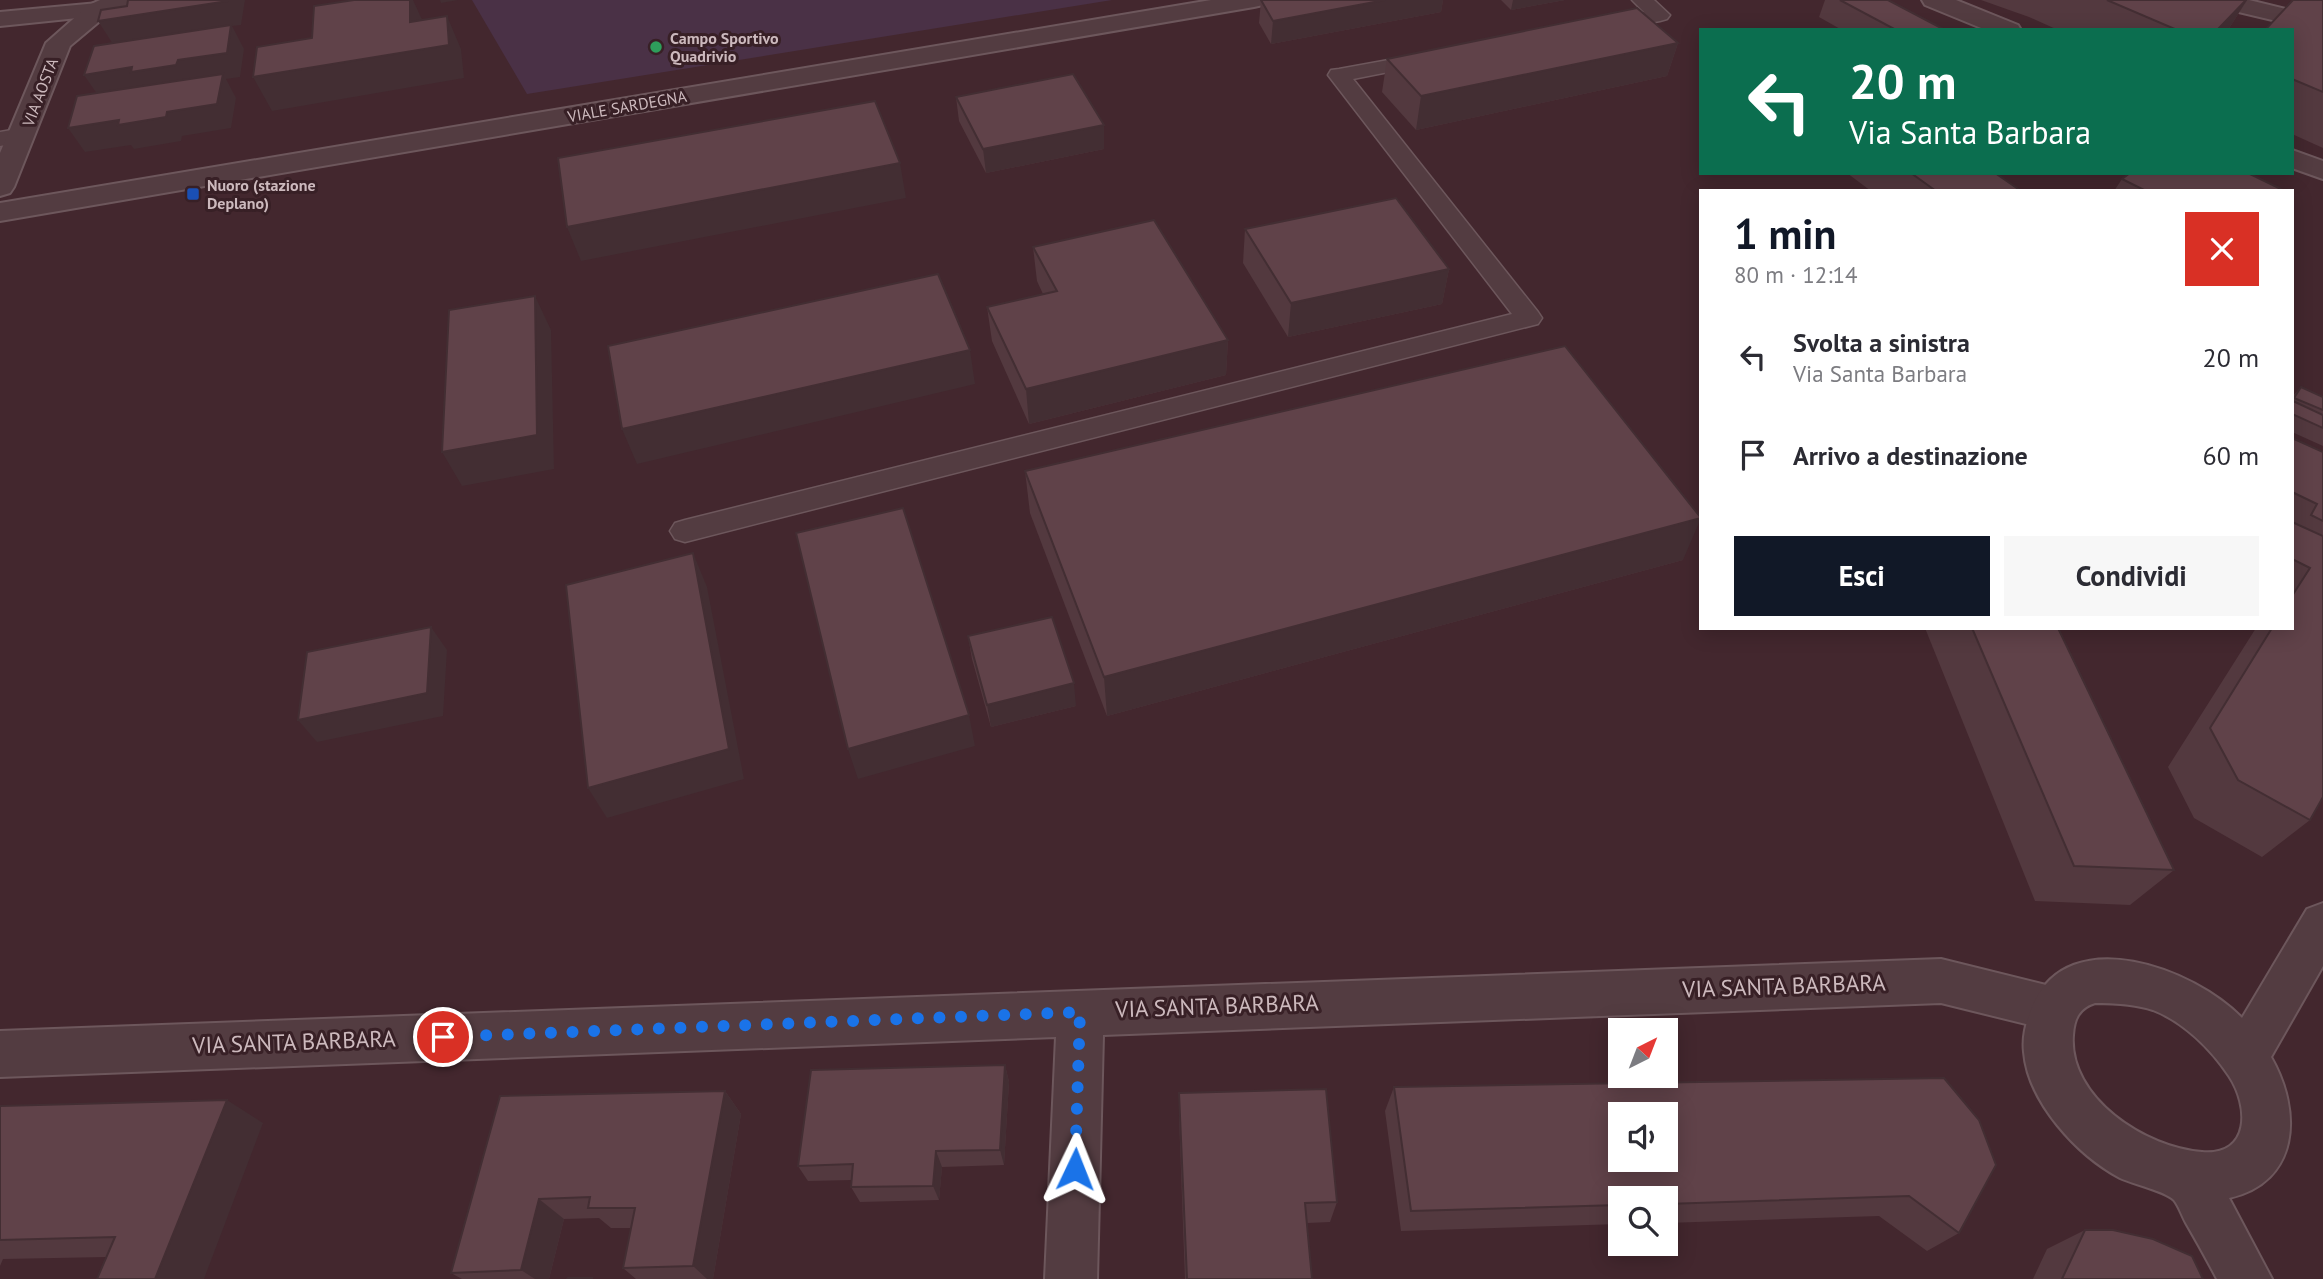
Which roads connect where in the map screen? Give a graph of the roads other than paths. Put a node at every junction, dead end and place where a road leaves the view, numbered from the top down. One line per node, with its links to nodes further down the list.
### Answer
1 (1254, 0): 15 (street, VIALE SARDEGNA)
2 (1642, 0): 9 (lane)
3 (1934, 0): 8 (street)
4 (2218, 0): 7 (street)
5 (109, 5): 6 (street, VIA AOSTA); 11 (street, VIA AOSTA)
6 (0, 19)
7 (2323, 25)
8 (2004, 28)
9 (1580, 30)
10 (1446, 55): 16 (lane)
11 (11, 137): 14 (street, VIA AOSTA)
12 (2294, 159): 13 (street)
13 (2323, 172)
14 (0, 187)
15 (0, 212)
16 (685, 531)
17 (2323, 923): 21 (street)
18 (2054, 1009): 19 (street, VIA SANTA BARBARA); 21 (street); 22 (street)
19 (1080, 1012): 20 (street, VIA SANTA BARBARA); 23 (street)
20 (0, 1054)
21 (2245, 1057): 22 (street)
22 (2189, 1178): 24 (street)
23 (1071, 1279)
24 (2246, 1279)

